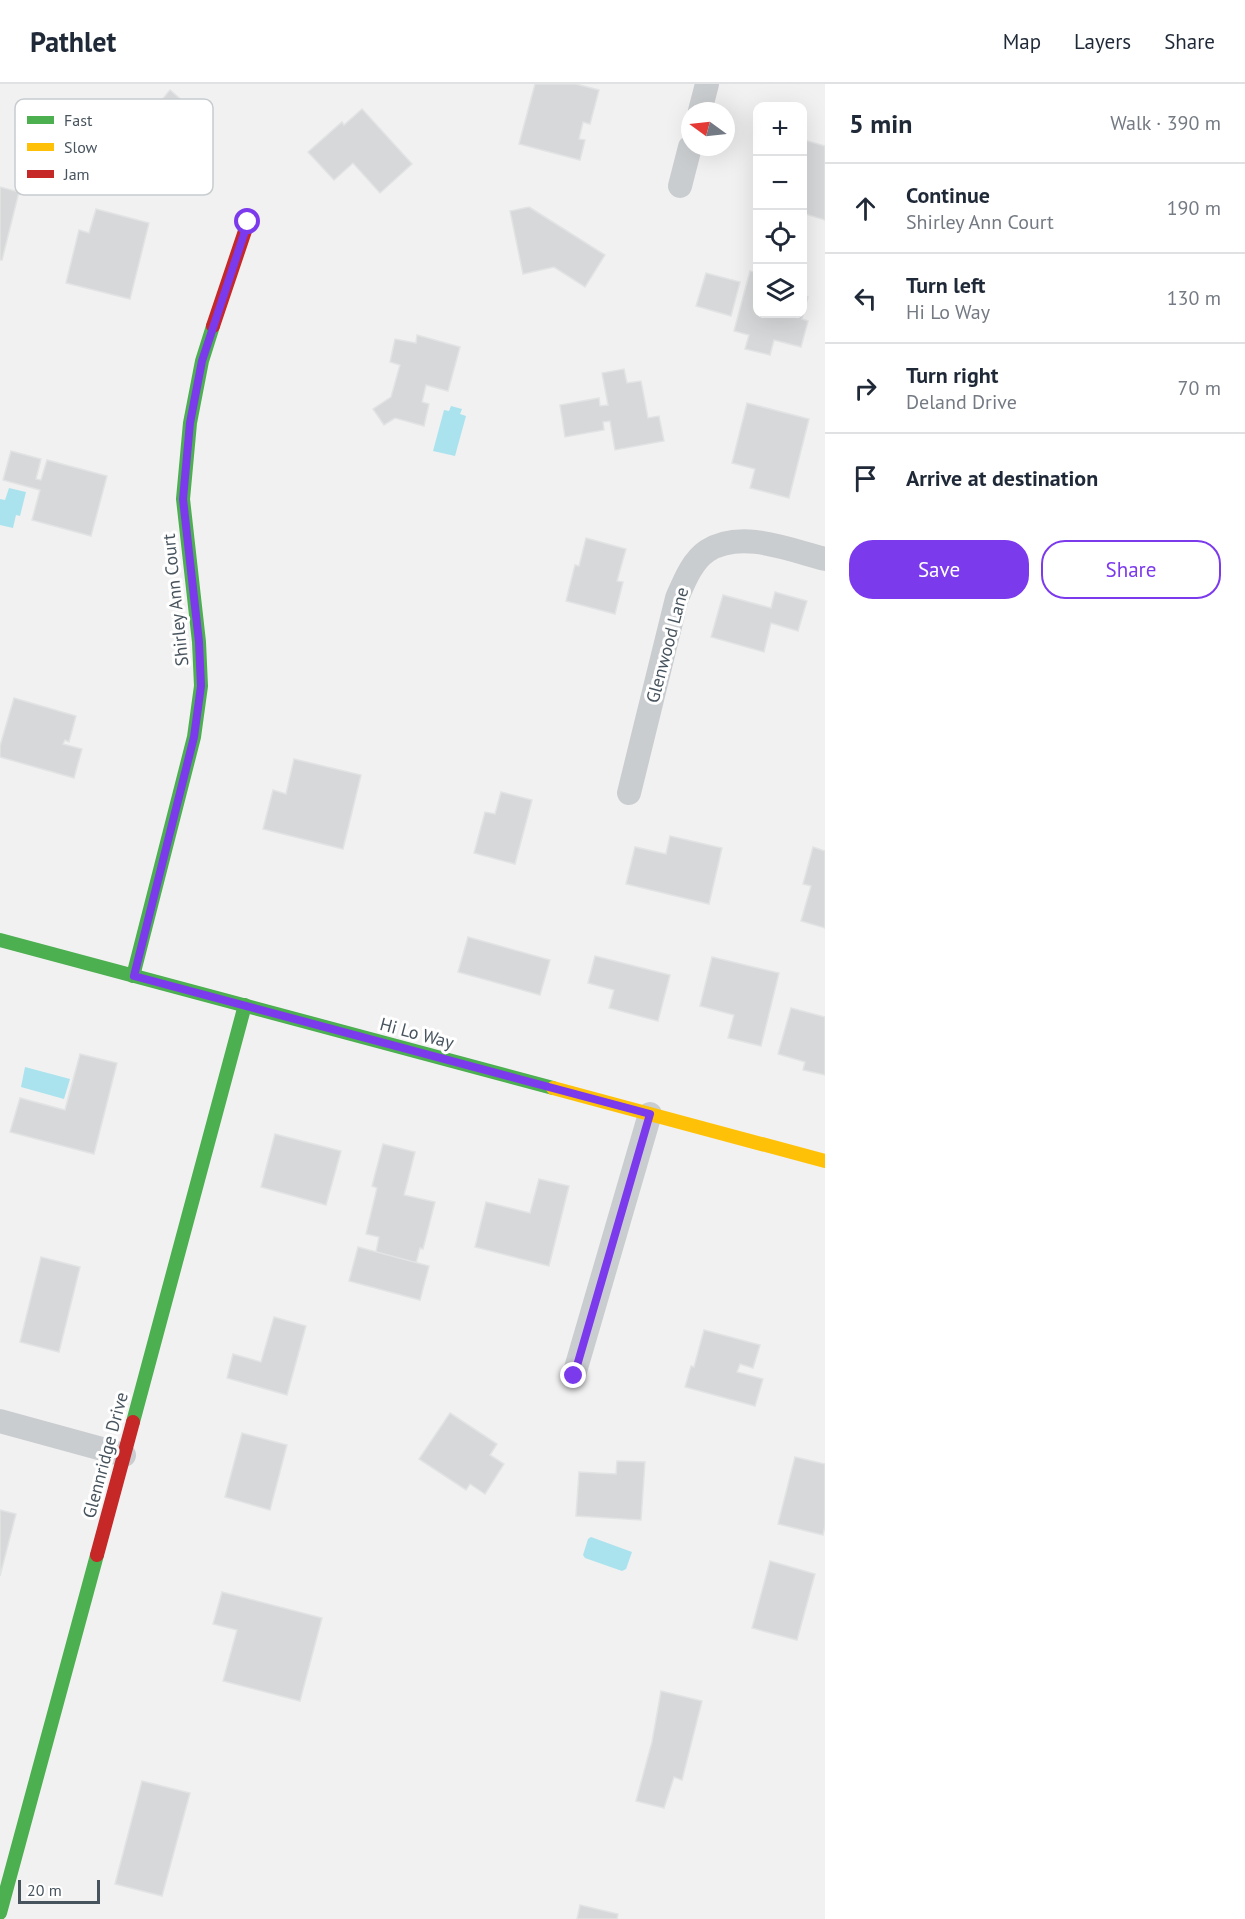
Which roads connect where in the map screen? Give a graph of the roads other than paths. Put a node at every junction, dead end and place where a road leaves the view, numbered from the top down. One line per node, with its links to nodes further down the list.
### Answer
1 (707, 84): 2 (street)
2 (702, 102)
3 (688, 156): 4 (street)
4 (680, 186)
5 (248, 222): 9 (street, Shirley Ann Court)
6 (825, 559): 7 (street, Glenwood Lane)
7 (630, 793)
8 (0, 940): 9 (street, Hi Lo Way)
9 (134, 976): 10 (street, Hi Lo Way)
10 (245, 1005): 11 (street, Hi Lo Way); 15 (street, Glennridge Drive)
11 (650, 1114): 12 (street, Hi Lo Way); 13 (street)
12 (825, 1161)
13 (574, 1376)
14 (0, 1421): 15 (street)
15 (124, 1455): 16 (street, Glennridge Drive)
16 (0, 1910)

